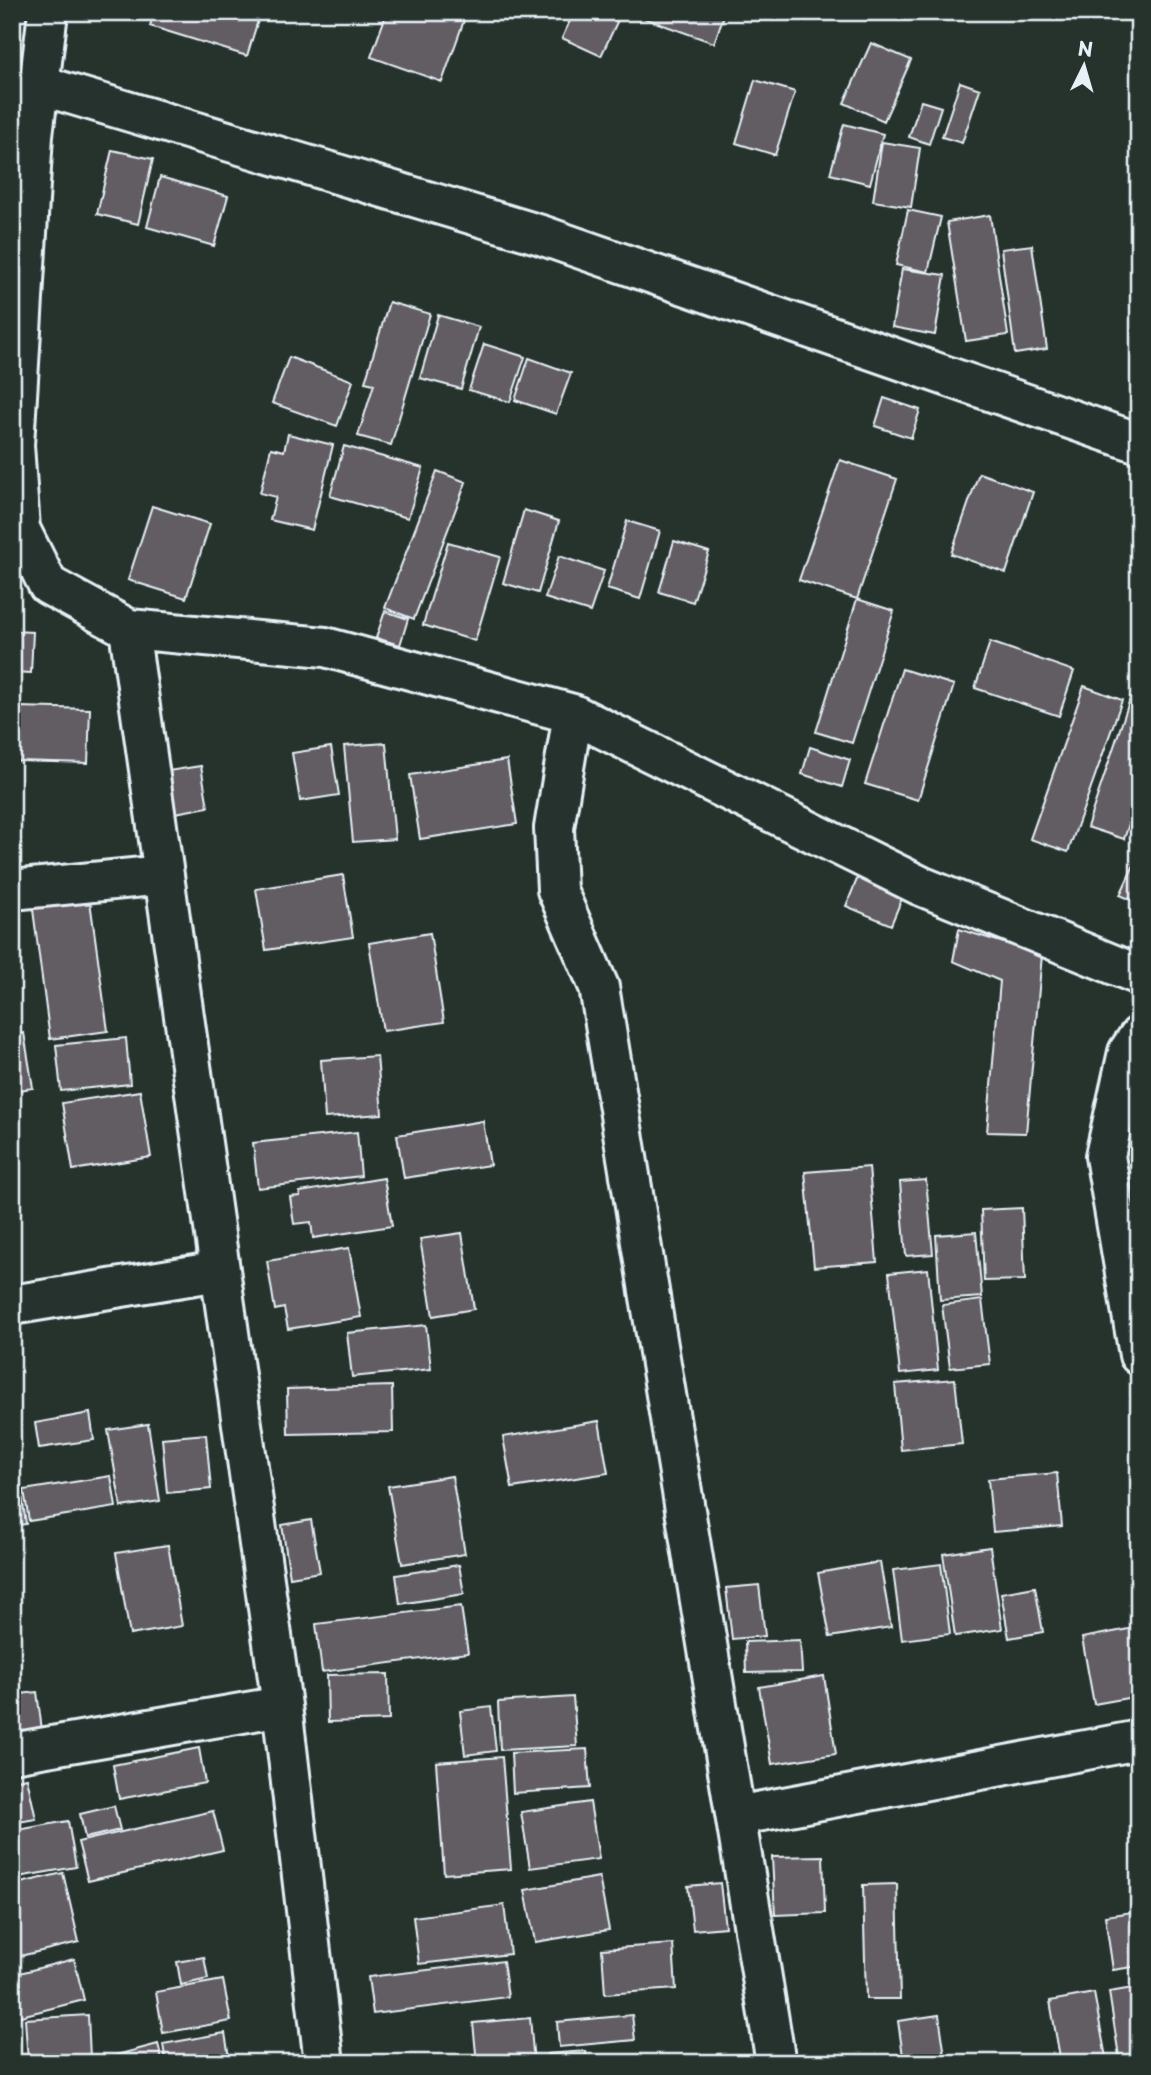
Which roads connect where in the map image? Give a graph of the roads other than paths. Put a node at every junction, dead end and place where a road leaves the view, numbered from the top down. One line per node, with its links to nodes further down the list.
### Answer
1 (48, 12): 2 (street)
2 (40, 85): 3 (street); 4 (street)
3 (1139, 443)
4 (129, 629): 5 (street); 6 (street)
5 (573, 714): 8 (street); 16 (street)
6 (163, 875): 7 (street); 10 (street)
7 (12, 890)
8 (1139, 975)
9 (1139, 1036): 12 (street)
10 (219, 1271): 11 (street); 13 (street)
11 (12, 1305)
12 (1139, 1355)
13 (282, 1706): 15 (street); 17 (street)
14 (1139, 1740): 16 (street)
15 (12, 1753)
16 (736, 1816): 18 (street)
17 (324, 2063)
18 (776, 2063)

